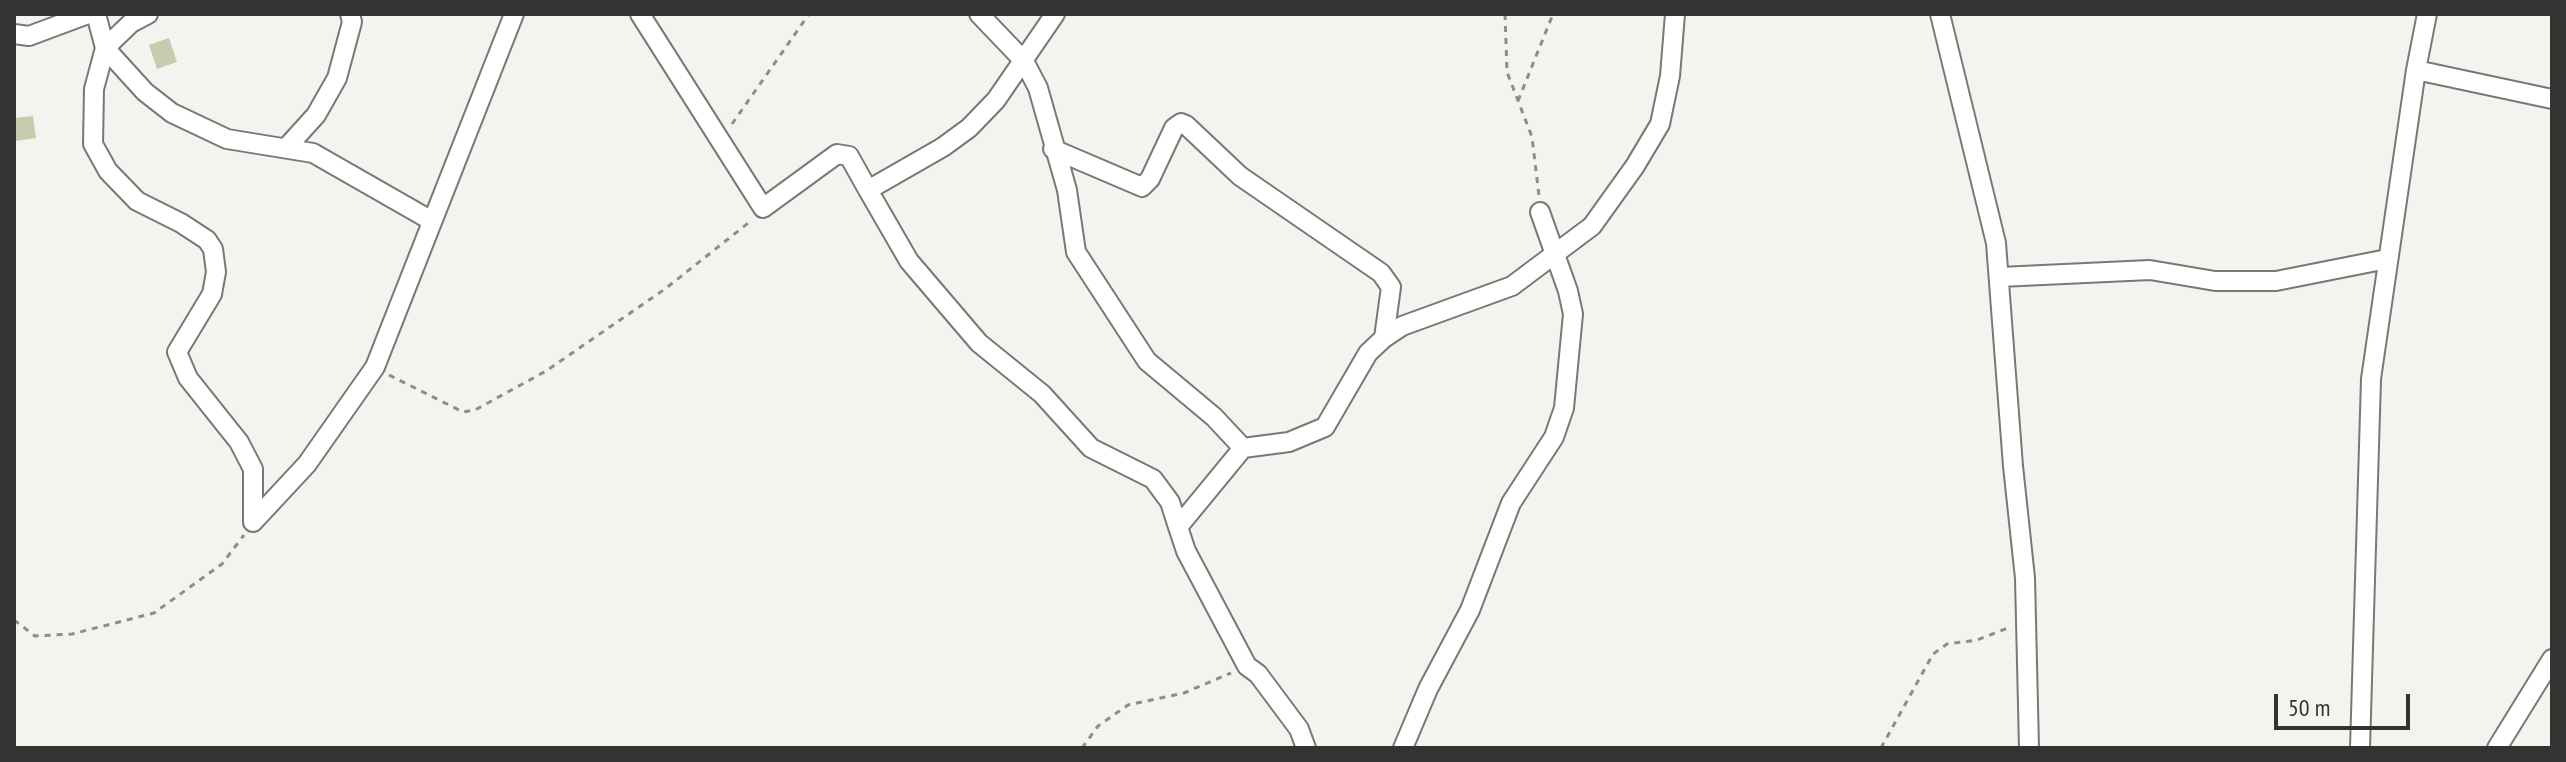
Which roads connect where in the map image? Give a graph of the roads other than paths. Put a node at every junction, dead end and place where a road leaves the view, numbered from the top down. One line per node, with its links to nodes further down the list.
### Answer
1 (88, 14): 12 (street)
2 (96, 14): 13 (street)
3 (148, 14): 13 (street)
4 (350, 14): 17 (street)
5 (514, 14): 21 (street)
6 (640, 14): 19 (street)
7 (979, 14): 14 (street)
8 (1055, 14): 14 (street)
9 (1675, 14): 22 (street)
10 (1940, 14): 24 (street)
11 (2427, 14): 15 (street)
12 (14, 34)
13 (105, 48): 17 (street); 21 (street)
14 (1024, 61): 18 (street); 19 (street)
15 (2416, 70): 16 (street); 23 (street)
16 (2552, 99)
17 (287, 147): 21 (street)
18 (1053, 149): 25 (street); 26 (street)
19 (868, 190): 27 (street)
20 (1540, 212): 22 (street)
21 (432, 221)
22 (1554, 255): 25 (street); 30 (street)
23 (2387, 259): 24 (street); 32 (street)
24 (2000, 277): 31 (street)
25 (1384, 338): 26 (street)
26 (1243, 448): 27 (street)
27 (1178, 527): 29 (street)
28 (2552, 659): 33 (street)
29 (1306, 748)
30 (1403, 748)
31 (2029, 748)
32 (2360, 748)
33 (2497, 748)

